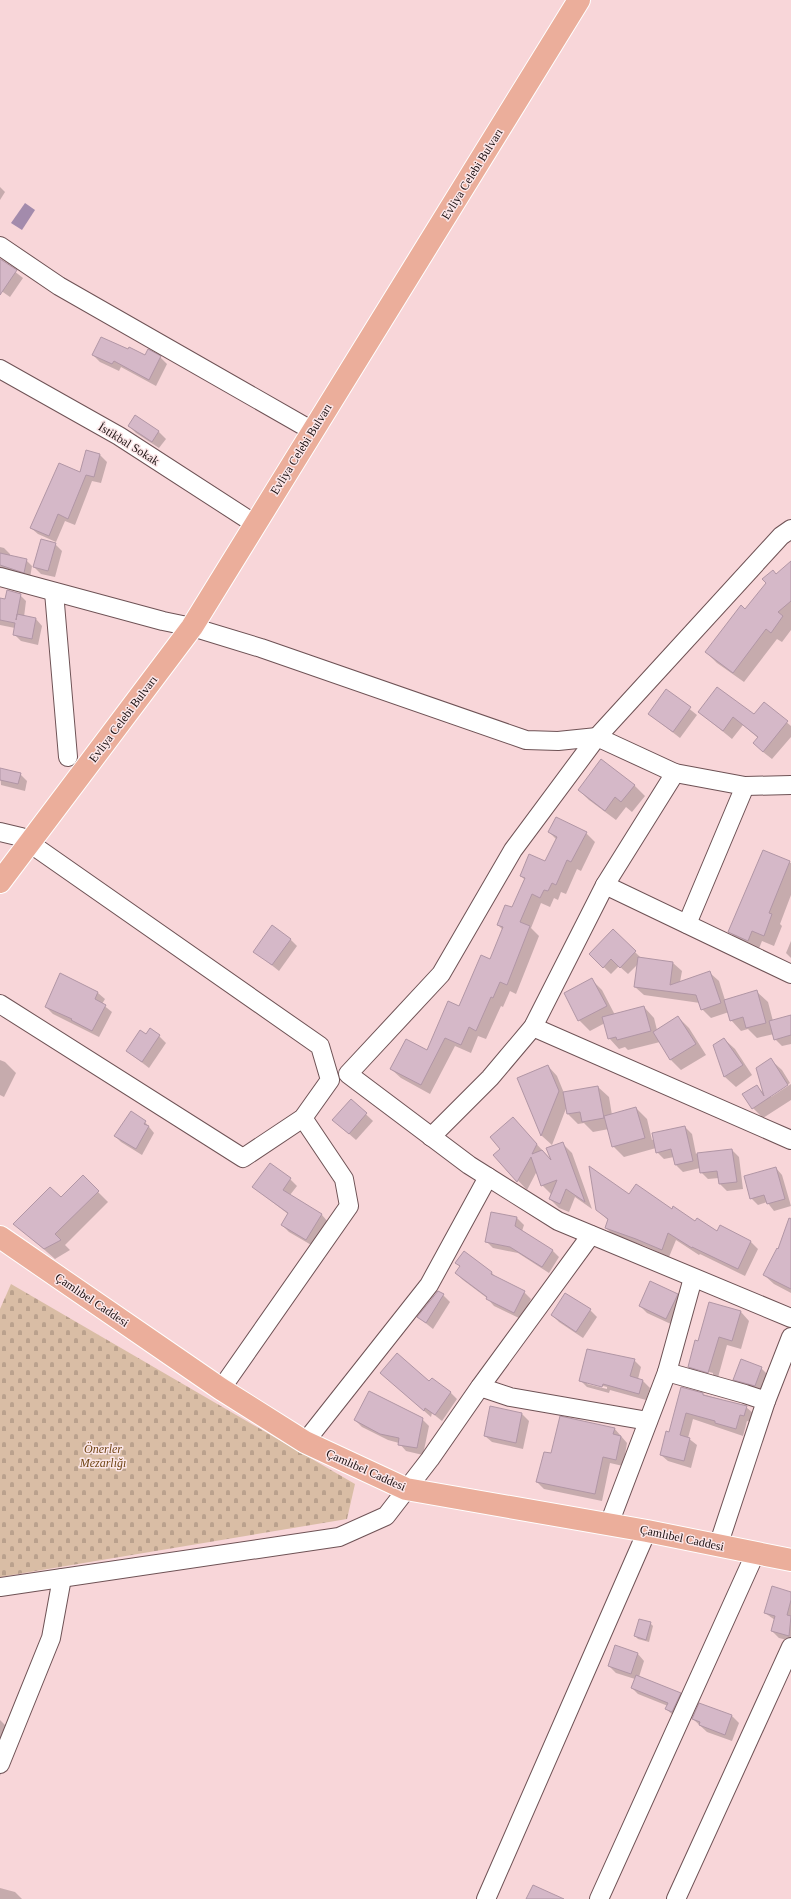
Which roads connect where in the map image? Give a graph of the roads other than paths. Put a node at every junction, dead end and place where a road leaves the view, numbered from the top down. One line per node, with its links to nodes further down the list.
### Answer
1 (579, 0): 5 (main road, Evliya Celebi Bulvarı)
2 (0, 246): 4 (street)
3 (0, 369): 5 (street, İstikbal Sokak)
4 (304, 426)
5 (255, 524): 9 (main road, Evliya Celebi Bulvarı)
6 (791, 529): 10 (street)
7 (0, 577): 8 (street)
8 (54, 592): 9 (street); 11 (street)
9 (192, 627): 10 (street); 16 (main road, Evliya Celebi Bulvarı)
10 (596, 736): 12 (street); 24 (street)
11 (68, 757)
12 (675, 773): 14 (street); 18 (street)
13 (791, 785): 14 (street)
14 (745, 786): 19 (street)
15 (0, 832): 16 (street)
16 (30, 843): 17 (main road, Evliya Celebi Bulvarı); 23 (street)
17 (0, 882)
18 (605, 884): 19 (street); 22 (street)
19 (687, 924): 20 (street)
20 (791, 974)
21 (0, 1004): 23 (street)
22 (533, 1027): 24 (street); 25 (street)
23 (302, 1118): 34 (street)
24 (431, 1137): 26 (street)
25 (791, 1140)
26 (488, 1177): 27 (street); 37 (street)
27 (591, 1235): 29 (street); 33 (street)
28 (0, 1237): 34 (main road, Çamlıbel Caddesi)
29 (693, 1278): 30 (street); 32 (street)
30 (791, 1318)
31 (791, 1337): 35 (street)
32 (667, 1372): 35 (street); 36 (street)
33 (480, 1387): 36 (street); 38 (street)
34 (221, 1389): 37 (main road, Çamlıbel Caddesi)
35 (766, 1401): 41 (street)
36 (648, 1421): 39 (street)
37 (305, 1442): 38 (main road, Çamlıbel Caddesi)
38 (406, 1489): 39 (main road, Çamlıbel Caddesi); 44 (street)
39 (609, 1524): 40 (main road, Çamlıbel Caddesi)
40 (647, 1531): 41 (main road, Çamlıbel Caddesi); 48 (street)
41 (718, 1546): 42 (main road, Çamlıbel Caddesi)
42 (755, 1554): 43 (main road, Çamlıbel Caddesi); 49 (street)
43 (791, 1560)
44 (62, 1578): 45 (street); 47 (street)
45 (0, 1587)
46 (791, 1648): 50 (street)
47 (0, 1764)
48 (486, 1899)
49 (599, 1899)
50 (676, 1899)

